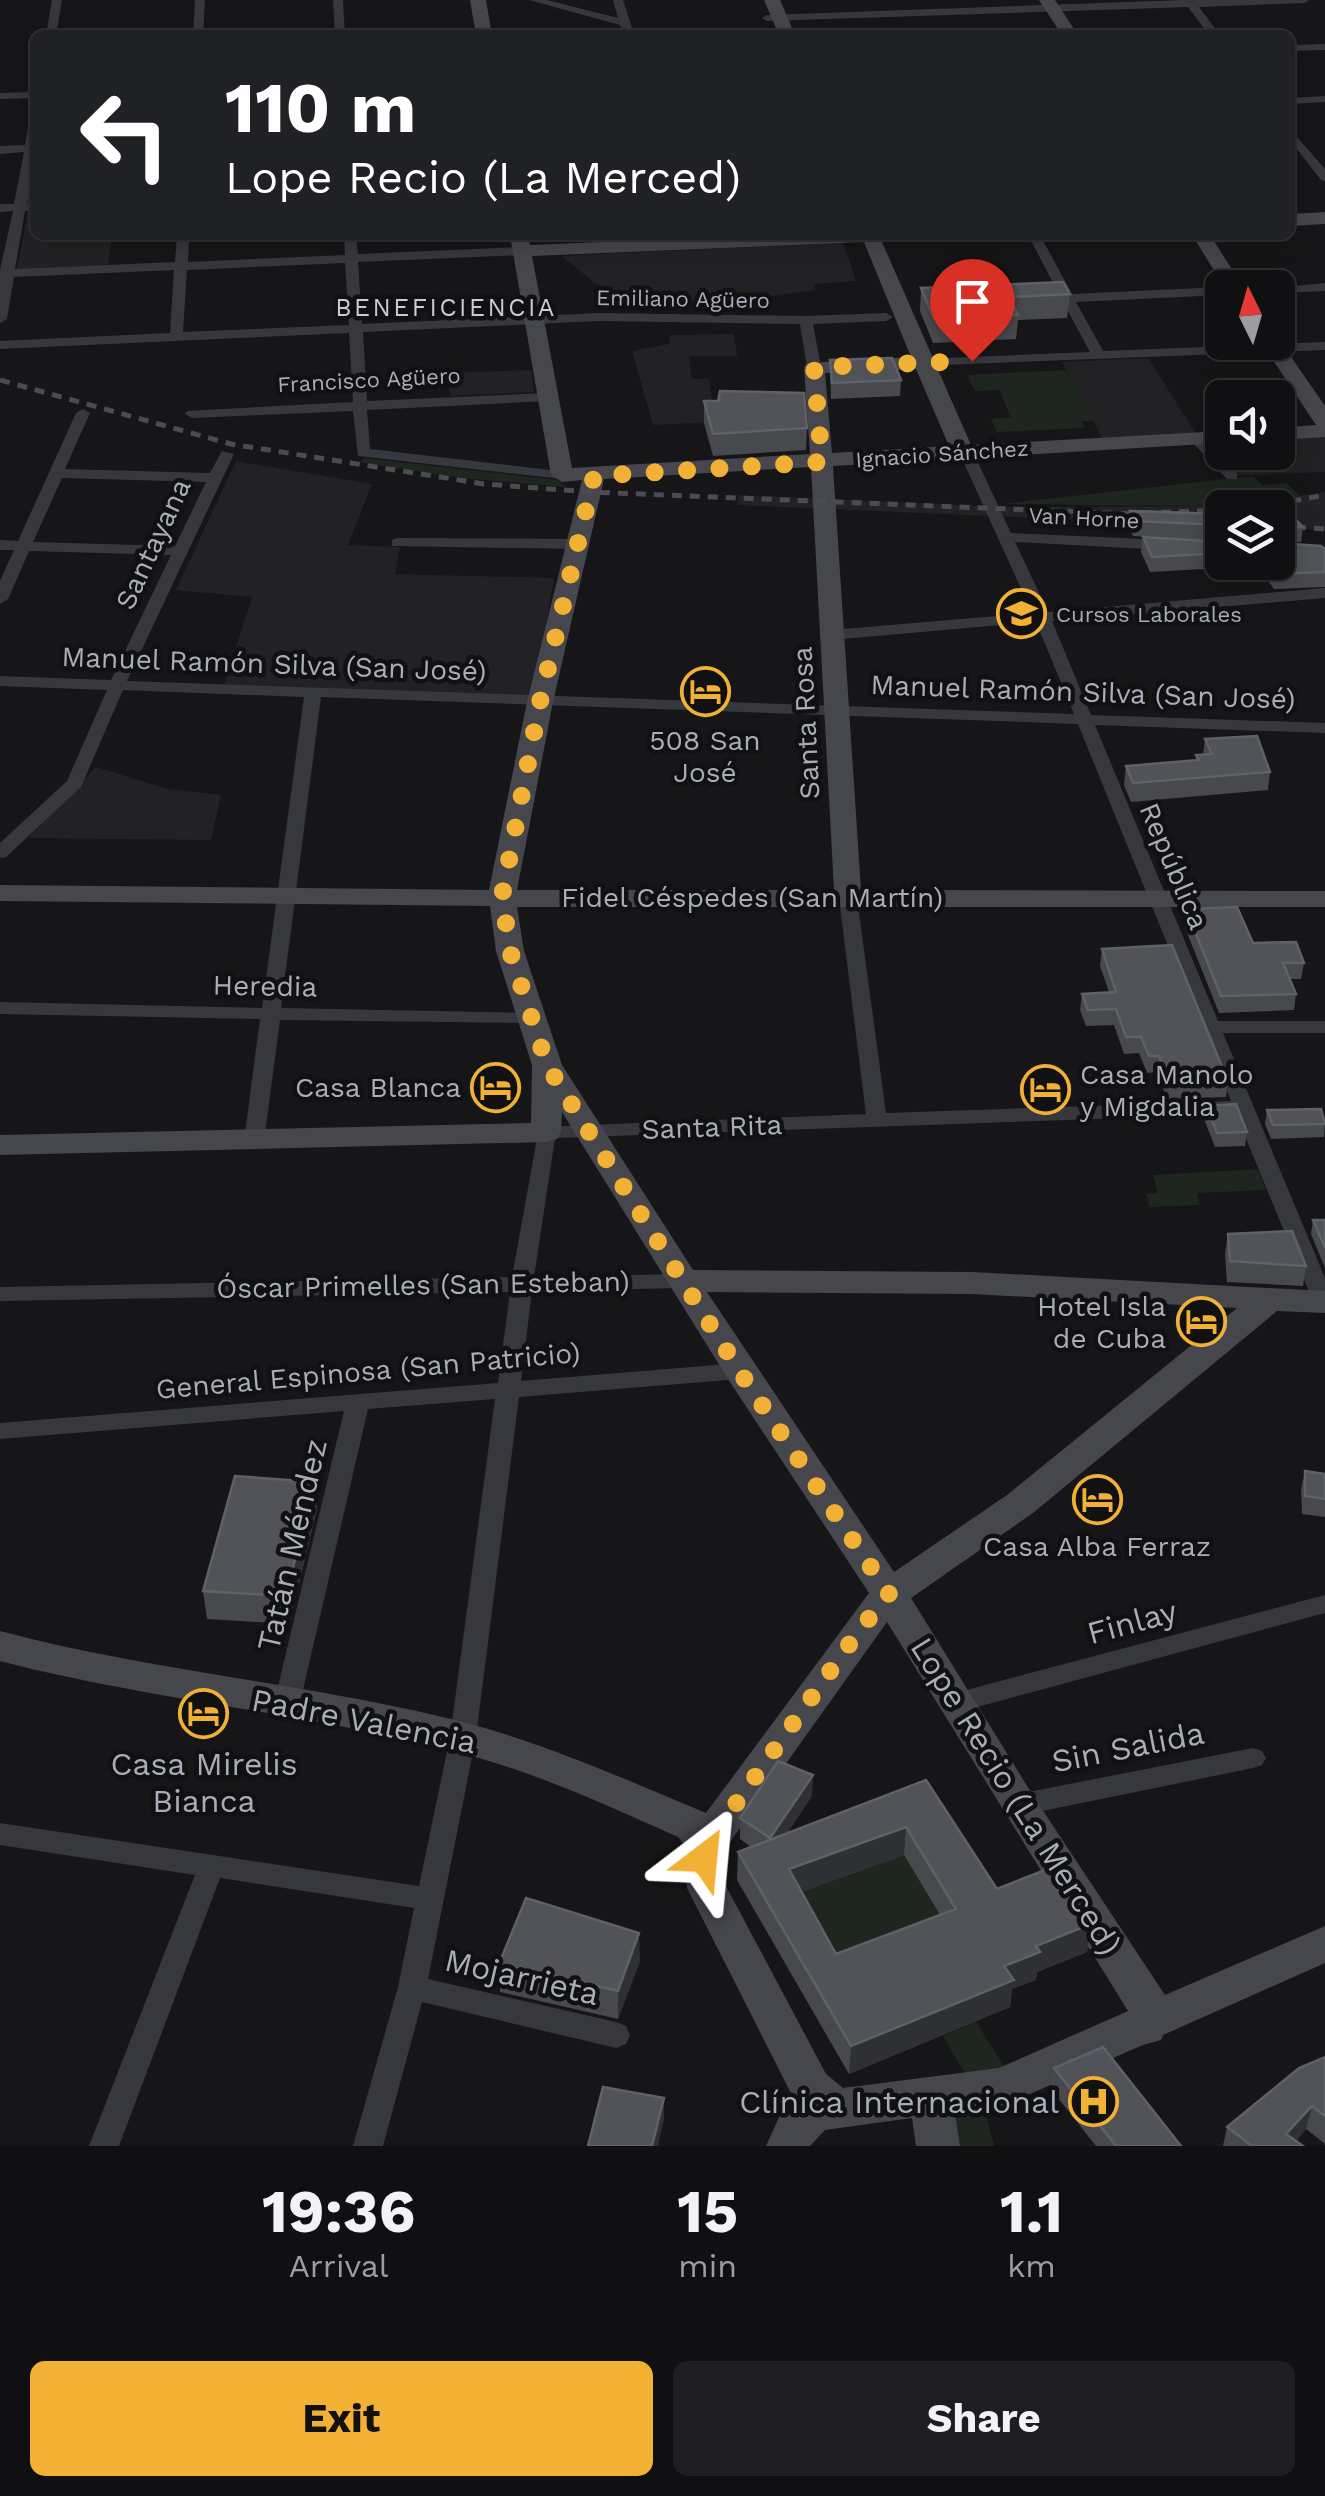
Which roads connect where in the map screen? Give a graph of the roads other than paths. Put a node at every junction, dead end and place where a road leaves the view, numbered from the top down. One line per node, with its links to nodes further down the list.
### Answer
1 (57, 0): 16 (street)
2 (200, 0): 17 (street)
3 (338, 0): 18 (street)
4 (478, 0): 19 (main road)
5 (534, 0): 20 (street)
6 (618, 0): 21 (street)
7 (759, 0): 15 (main road)
8 (772, 0): 15 (main road)
9 (908, 0): 13 (street)
10 (1304, 0): 11 (street)
11 (1190, 2): 12 (street); 24 (street)
12 (1050, 4): 13 (street); 23 (main road)
13 (915, 13): 14 (street); 15 (street)
14 (922, 26)
15 (776, 28): 22 (street)
16 (52, 30)
17 (198, 30)
18 (340, 30)
19 (483, 30)
20 (624, 30)
21 (627, 30)
22 (677, 30)
23 (1067, 30)
24 (1212, 30)
25 (1325, 47): 26 (street)
26 (1295, 48)
27 (30, 94): 28 (street)
28 (0, 96)
29 (1325, 99): 30 (street)
30 (1295, 100)
31 (1295, 138): 34 (street)
32 (30, 148): 33 (street)
33 (0, 150)
34 (1309, 156): 35 (street); 36 (street); 38 (street)
35 (1325, 156)
36 (1295, 157)
37 (30, 162): 40 (street)
38 (1325, 178)
39 (30, 206): 40 (street)
40 (20, 207): 41 (street); 54 (street)
41 (0, 208)
42 (1325, 218): 43 (main road)
43 (1295, 220)
44 (183, 240): 52 (street)
45 (350, 240): 51 (street)
46 (689, 240): 50 (main road)
47 (864, 240): 60 (main road)
48 (1037, 240): 58 (street)
49 (1204, 240): 53 (main road)
50 (521, 243): 51 (street); 62 (main road)
51 (351, 259): 52 (street); 64 (street)
52 (181, 266): 54 (street); 65 (street)
53 (1223, 270)
54 (4, 274): 61 (street)
55 (1325, 286): 56 (street)
56 (1295, 287)
57 (1205, 292): 58 (street)
58 (1068, 298): 59 (street); 70 (street)
59 (1022, 300)
60 (893, 308): 63 (street, Emiliano Agüero); 72 (main road)
61 (0, 319)
62 (534, 320): 63 (street, Emiliano Agüero); 64 (street, Emiliano Agüero); 74 (main road)
63 (806, 320): 73 (street, Santa Rosa)
64 (356, 329): 65 (street, Emiliano Agüero); 75 (street)
65 (176, 337): 66 (street, Emiliano Agüero)
66 (0, 344)
67 (1295, 345): 68 (street)
68 (1325, 346)
69 (1205, 349): 70 (street)
70 (1098, 356): 72 (street)
71 (1283, 360): 78 (main road)
72 (914, 363): 73 (main road); 83 (main road)
73 (814, 367): 85 (main road, Santa Rosa)
74 (548, 397): 75 (street, Francisco Agüero); 87 (main road)
75 (360, 406): 77 (street, Francisco Agüero); 87 (street, Ignacio Sánchez)
76 (83, 414): 86 (street)
77 (192, 414)
78 (1325, 422)
79 (1325, 431): 80 (main road)
80 (1295, 433)
81 (1196, 438): 82 (main road, Ignacio Sánchez); 83 (main road, Ignacio Sánchez); 89 (street)
82 (1205, 438)
83 (950, 448): 85 (main road, Ignacio Sánchez); 91 (street, República)
84 (228, 454): 90 (street, Santayana)
85 (822, 462): 88 (main road, Ignacio Sánchez); 101 (main road, Santa Rosa)
86 (56, 472): 90 (street); 95 (street)
87 (562, 475): 88 (main road, Ignacio Sánchez)
88 (594, 476): 93 (main road)
89 (1232, 476)
90 (214, 478): 97 (street, Santayana)
91 (1004, 537): 96 (street, Van Horne); 100 (street, República)
92 (397, 544): 93 (street)
93 (578, 544): 105 (main road)
94 (0, 545): 95 (street)
95 (24, 546): 97 (street); 99 (street)
96 (1183, 546)
97 (181, 551): 103 (street, Santayana)
98 (1325, 592): 100 (street)
99 (0, 599)
100 (1042, 617): 101 (street); 107 (street, República)
101 (831, 636): 106 (main road, Santa Rosa)
102 (0, 681): 103 (street, Manuel Ramón Silva (San José))
103 (117, 685): 104 (street, Manuel Ramón Silva (San José)); 109 (street, Santayana)
104 (313, 693): 105 (street, Manuel Ramón Silva (San José)); 112 (street)
105 (540, 702): 106 (street, Manuel Ramón Silva (San José)); 111 (main road)
106 (832, 710): 107 (street, Manuel Ramón Silva (San José)); 113 (main road, Santa Rosa)
107 (1084, 721): 108 (street, Manuel Ramón Silva (San José)); 114 (street, República)
108 (1325, 728)
109 (0, 853)
110 (0, 893): 112 (main road, Fidel Céspedes (San Martín))
111 (502, 896): 112 (main road, Fidel Céspedes (San Martín)); 113 (main road, Fidel Céspedes (San Martín)); 118 (main road)
112 (288, 898): 117 (street)
113 (848, 898): 114 (main road, Fidel Céspedes (San Martín)); 123 (street, Santa Rosa)
114 (1158, 898): 115 (main road, Fidel Céspedes (San Martín)); 119 (street, República)
115 (1325, 899)
116 (0, 1008): 117 (street, Heredia)
117 (269, 1013): 118 (street, Heredia); 126 (street)
118 (529, 1019): 121 (main road)
119 (1211, 1027): 120 (street); 122 (street, República)
120 (1325, 1028)
121 (547, 1065): 124 (main road, Lope Recio (La Merced)); 125 (main road)
122 (1244, 1106): 123 (street, Santa Rita); 132 (street, República)
123 (877, 1122): 124 (street, Santa Rita)
124 (588, 1130): 125 (street, Santa Rita); 129 (main road, Lope Recio (La Merced))
125 (546, 1132): 126 (main road, Santa Rita); 128 (street)
126 (254, 1141): 127 (main road, Santa Rita)
127 (0, 1145)
128 (522, 1282): 129 (street, Óscar Primelles (San Esteban)); 130 (street, Óscar Primelles (San Esteban)); 134 (street)
129 (685, 1282): 131 (main road, Óscar Primelles (San Esteban)); 133 (main road, Lope Recio (La Merced))
130 (0, 1294)
131 (1272, 1298): 132 (main road, Óscar Primelles (San Esteban)); 137 (main road)
132 (1325, 1302)
133 (740, 1372): 134 (street, General Espinosa (San Patricio)); 137 (main road, Lope Recio (La Merced))
134 (510, 1390): 135 (street, General Espinosa (San Patricio)); 142 (street)
135 (358, 1401): 136 (street, General Espinosa (San Patricio)); 141 (street, Tatán Méndez)
136 (0, 1431)
137 (889, 1594): 140 (main road, Lope Recio (La Merced)); 146 (main road)
138 (1325, 1604): 140 (street, Finlay)
139 (0, 1646): 141 (main road, Padre Valencia)
140 (955, 1703): 144 (main road, Lope Recio (La Merced))
141 (287, 1704): 142 (main road, Padre Valencia)
142 (463, 1737): 146 (main road, Padre Valencia); 148 (street)
143 (1253, 1758): 144 (street, Sin Salida)
144 (1018, 1805): 151 (main road, Lope Recio (La Merced))
145 (0, 1834): 147 (street)
146 (706, 1846): 154 (main road)
147 (212, 1866): 148 (street); 155 (street)
148 (431, 1899): 150 (street)
149 (1325, 1944): 151 (main road)
150 (412, 1986): 152 (street, Mojarrieta); 156 (street)
151 (1146, 2026): 153 (main road)
152 (616, 2035)
153 (931, 2098): 154 (main road); 158 (main road)
154 (834, 2108): 157 (main road)
155 (104, 2146)
156 (368, 2146)
157 (788, 2146)
158 (938, 2146)

